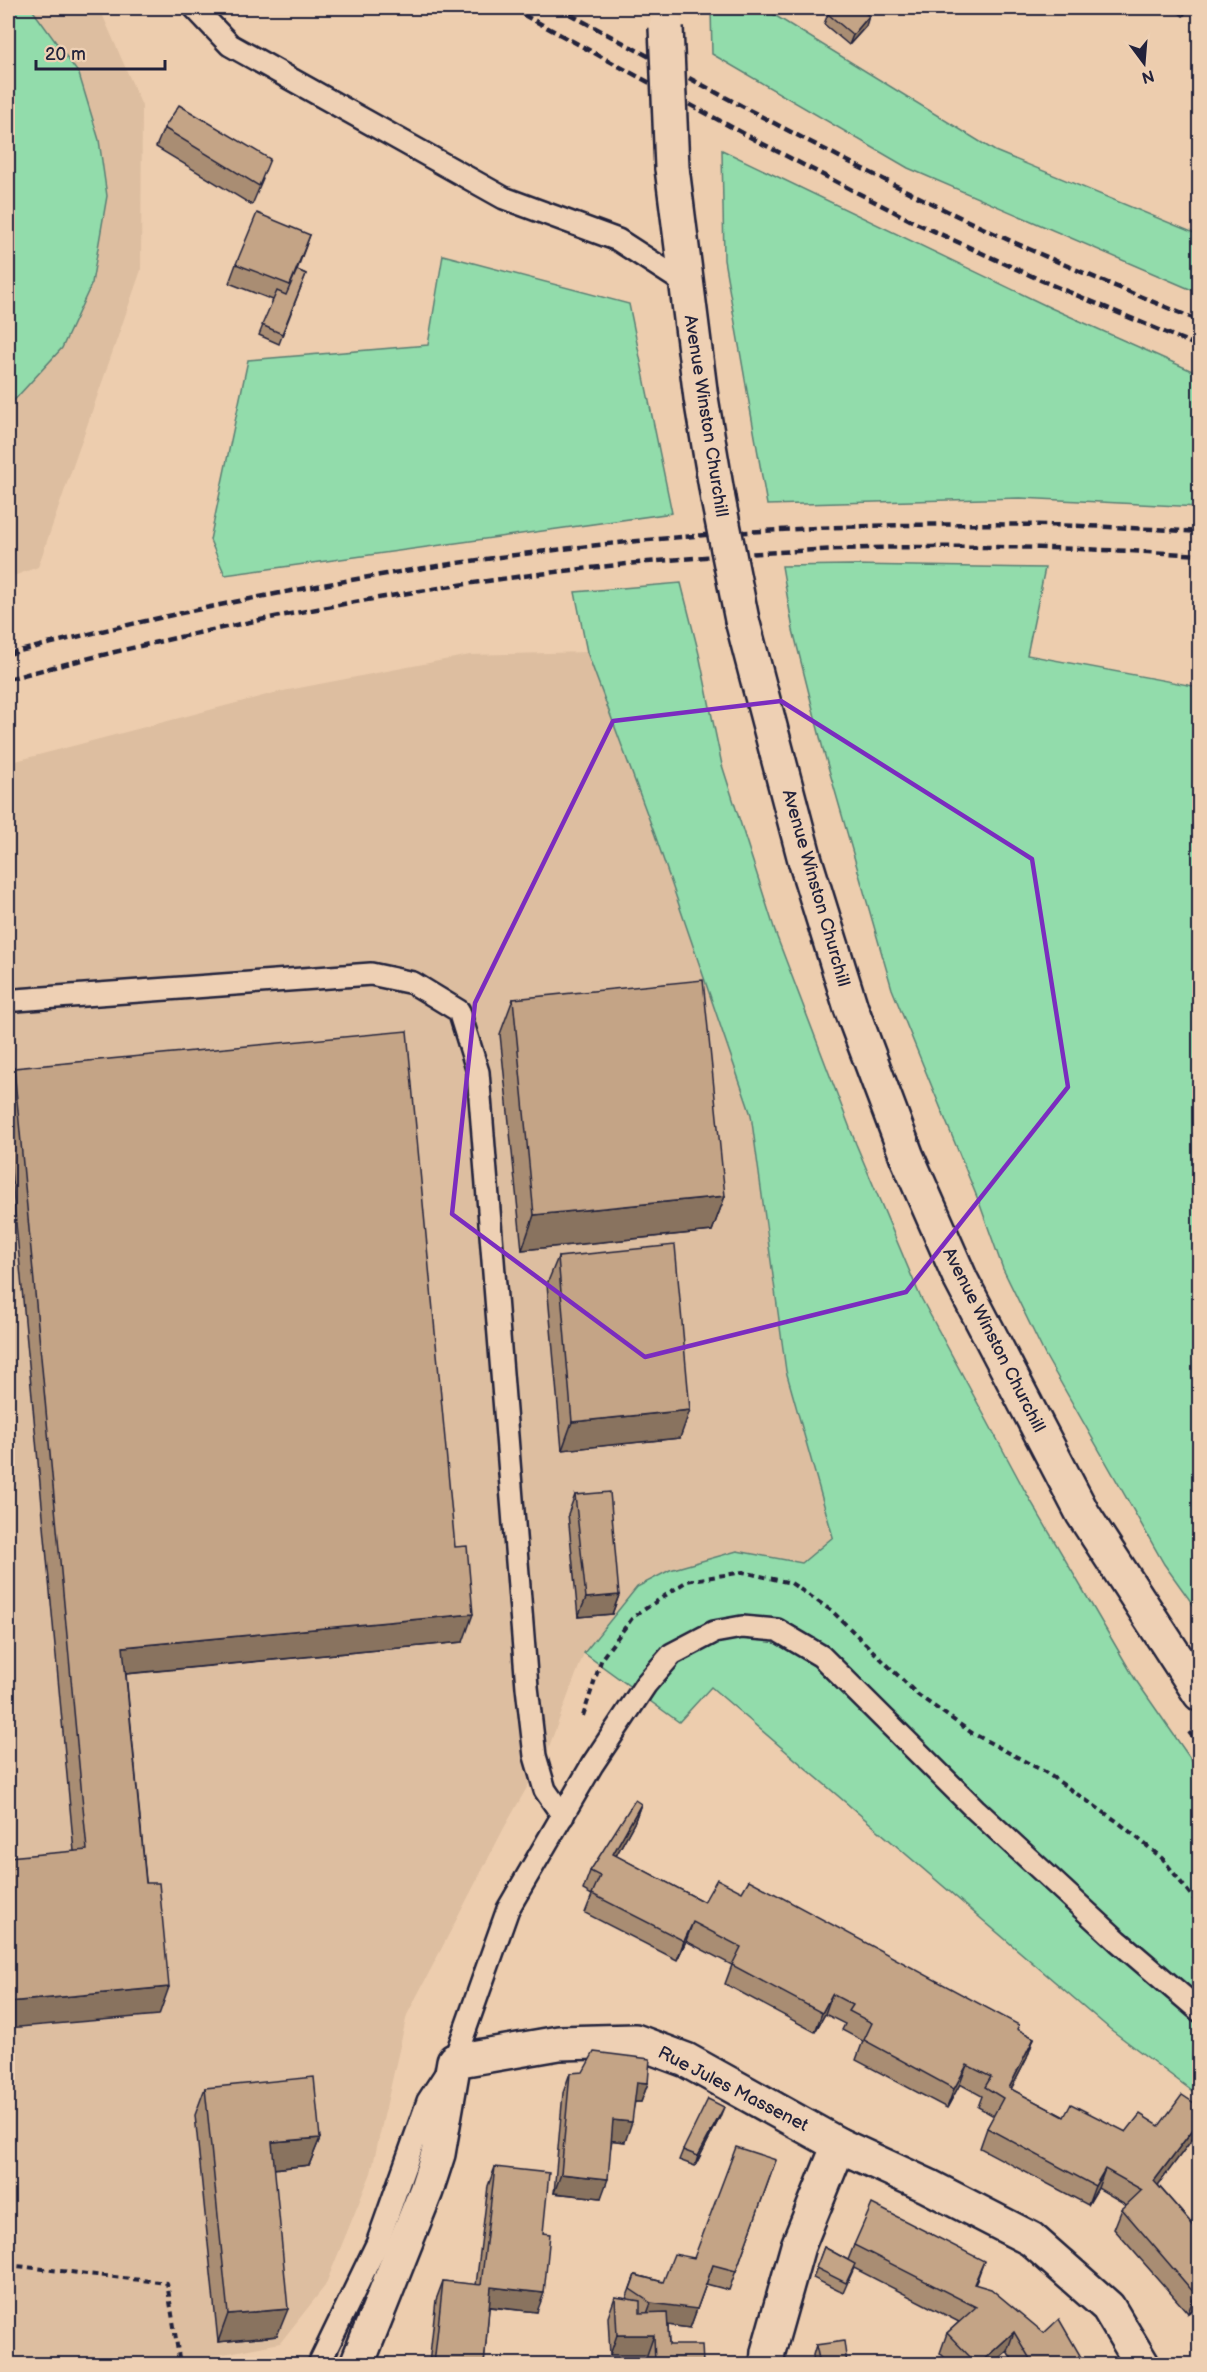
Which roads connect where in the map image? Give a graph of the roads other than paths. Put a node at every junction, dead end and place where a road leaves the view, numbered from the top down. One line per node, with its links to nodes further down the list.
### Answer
1 (195, 8): 3 (lane)
2 (666, 17): 3 (main road, Avenue Winston Churchill, bridge)
3 (686, 284): 5 (main road, Avenue Winston Churchill, bridge)
4 (16, 1000): 6 (lane)
5 (1200, 1694)
6 (563, 1816): 7 (lane); 8 (lane)
7 (1200, 2011)
8 (454, 2061): 9 (main road, Rue Jules Massenet); 10 (lane); 11 (main road)
9 (839, 2145): 12 (main road); 13 (main road, Rue Jules Massenet)
10 (319, 2364)
11 (357, 2364)
12 (767, 2364)
13 (1142, 2364)

